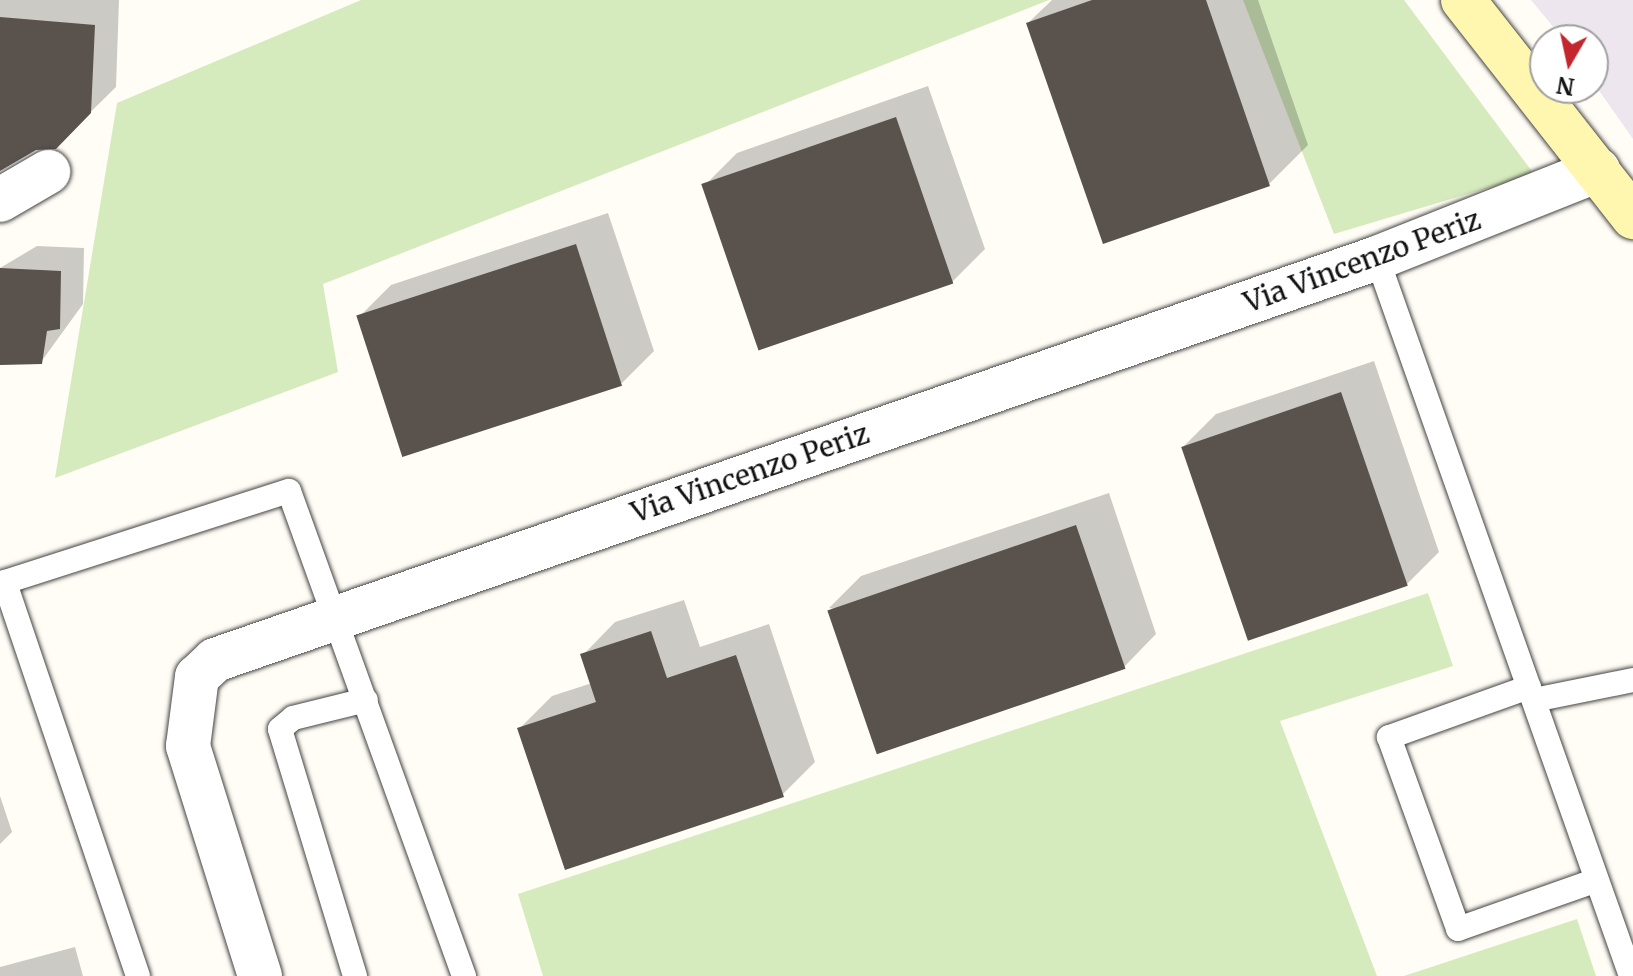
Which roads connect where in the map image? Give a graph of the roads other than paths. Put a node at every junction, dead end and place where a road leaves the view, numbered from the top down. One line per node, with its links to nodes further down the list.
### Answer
1 (1463, 0): 2 (street)
2 (1598, 170): 5 (street); 6 (street, Via Vincenzo Periz)
3 (48, 172): 4 (street)
4 (0, 200)
5 (1633, 217)
6 (1377, 258): 7 (street, Via Vincenzo Periz); 9 (lane)
7 (337, 616): 10 (lane); 12 (lane); 13 (street, Via Vincenzo Periz)
8 (1633, 680): 9 (lane)
9 (1532, 694): 11 (lane); 11 (lane)
10 (366, 700): 14 (lane); 15 (lane)
11 (1597, 880): 16 (lane)
12 (138, 976)
13 (260, 976)
14 (355, 976)
15 (464, 976)
16 (1631, 976)

